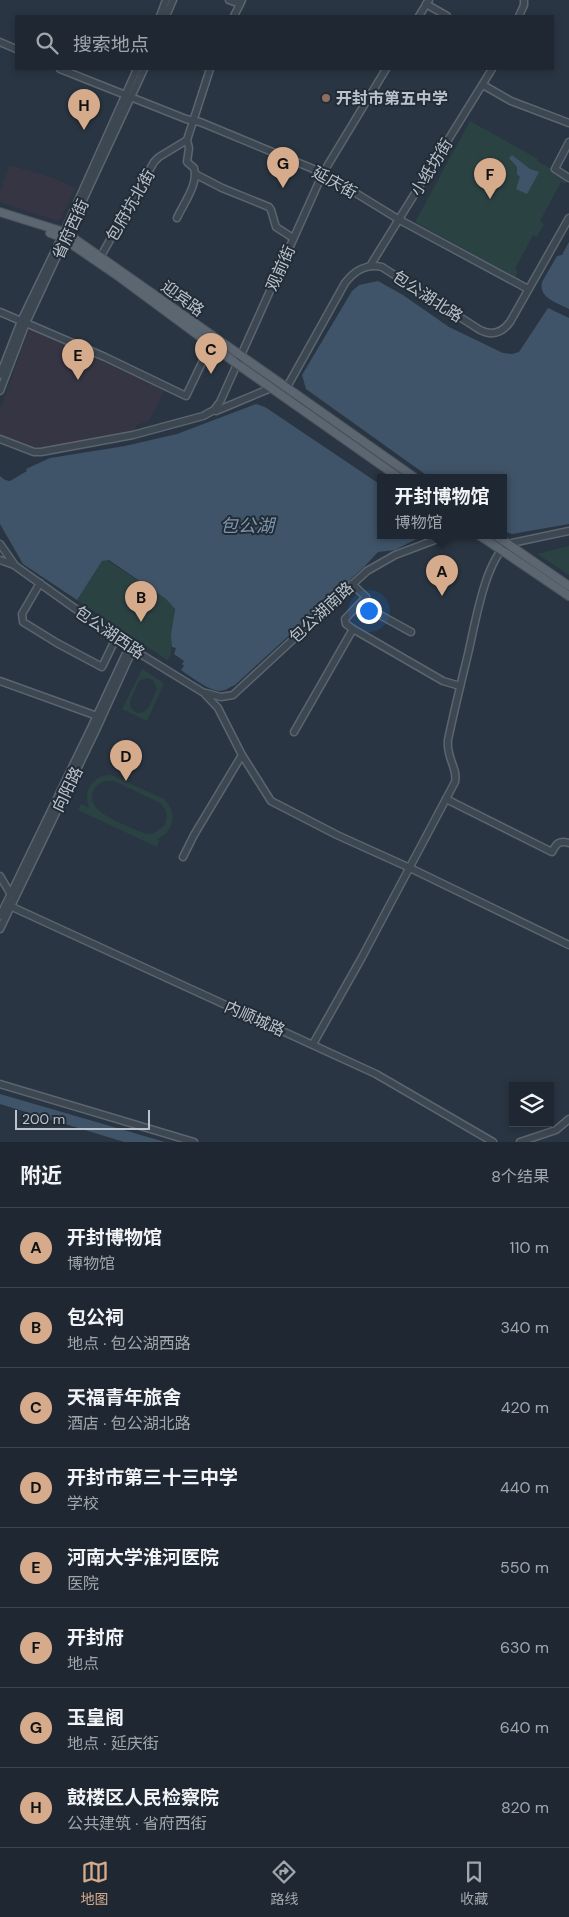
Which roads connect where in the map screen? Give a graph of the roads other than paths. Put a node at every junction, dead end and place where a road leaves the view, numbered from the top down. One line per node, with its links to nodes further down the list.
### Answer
1 (166, 0): 7 (street)
2 (173, 0): 8 (street)
3 (229, 0): 5 (street)
4 (524, 0): 12 (street)
5 (241, 2): 9 (street)
6 (427, 2): 10 (street); 11 (street)
7 (160, 15)
8 (166, 15)
9 (234, 15)
10 (419, 15)
11 (446, 15)
12 (519, 15)
13 (0, 42): 14 (street)
14 (15, 49)
15 (62, 70): 22 (street, 延庆街)
16 (137, 70): 22 (street, 省府西街)
17 (143, 70): 22 (street, 省府西街)
18 (210, 70): 23 (street)
19 (385, 70): 27 (street, 观前街)
20 (491, 70): 21 (street, 小纸坊街)
21 (483, 86): 24 (street); 34 (street, 小纸坊街)
22 (129, 97): 23 (street, 延庆街); 35 (street, 省府西街)
23 (194, 120): 25 (street); 27 (street, 延庆街)
24 (569, 123)
25 (187, 140): 28 (street); 37 (street, 包府坑北街)
26 (569, 142): 29 (street)
27 (322, 173): 34 (street, 延庆街); 36 (street, 观前街)
28 (195, 174): 32 (street); 36 (street)
29 (569, 178)
30 (0, 212): 35 (main road, 迎宾路)
31 (0, 217): 35 (main road, 迎宾路)
32 (176, 218)
33 (569, 218): 39 (street, 包公湖北路)
34 (398, 219): 38 (street, 小纸坊街); 39 (street, 延庆街)
35 (65, 236): 37 (main road, 迎宾路); 41 (street, 省府西街); 42 (main road, 迎宾路)
36 (293, 238): 43 (street, 观前街)
37 (101, 256): 43 (main road, 迎宾路)
38 (370, 266): 39 (street, 包公湖北路); 45 (street)
39 (528, 289)
40 (0, 312): 41 (street)
41 (23, 322): 42 (street); 44 (street, 省府西街); 47 (street, 省府西街)
42 (211, 344): 43 (main road, 迎宾路)
43 (239, 360): 45 (main road, 迎宾路); 46 (main road, 迎宾路); 48 (street)
44 (0, 375)
45 (287, 387): 51 (main road, 迎宾路)
46 (271, 388): 48 (street); 50 (main road, 迎宾路)
47 (0, 391)
48 (210, 414): 49 (street)
49 (0, 438)
50 (394, 474)
51 (410, 474)
52 (569, 531): 59 (street)
53 (432, 539): 57 (street)
54 (438, 539): 57 (street, 包公湖南路)
55 (487, 539): 59 (main road)
56 (498, 539): 59 (main road)
57 (430, 542): 63 (street, 包公湖南路)
58 (0, 544): 61 (street)
59 (504, 547): 64 (main road); 65 (main road); 72 (street)
60 (0, 560): 61 (street, 包公湖西路)
61 (14, 565): 62 (street, 包公湖西路)
62 (40, 583): 69 (street, 包公湖西路); 69 (street)
63 (352, 584): 66 (street); 74 (street, 包公湖南路)
64 (569, 586)
65 (569, 596)
66 (360, 604): 67 (street); 68 (street)
67 (353, 630): 72 (street); 77 (street)
68 (411, 632)
69 (116, 638): 70 (street, 包公湖西路)
70 (131, 648): 73 (street, 包公湖西路); 76 (street, 向阳路); 85 (street, 向阳路)
71 (0, 681): 76 (street)
72 (460, 686): 79 (street)
73 (204, 693): 74 (street); 75 (street, 包公湖西路)
74 (232, 695): 75 (street, 包公湖南路)
75 (218, 708): 78 (street, 包公湖西路)
76 (97, 716): 84 (street, 向阳路)
77 (294, 732)
78 (242, 755): 81 (street); 82 (street, 包公湖西路)
79 (446, 799): 80 (street); 82 (street)
80 (569, 843)
81 (183, 857)
82 (410, 868): 88 (street, 包公湖西路); 89 (street)
83 (0, 876): 84 (street)
84 (10, 893): 85 (street, 向阳路)
85 (6, 903): 86 (street, 向阳路); 87 (street, 向阳路); 89 (street, 内顺城路)
86 (0, 916)
87 (0, 929)
88 (569, 945)
89 (313, 1044): 93 (street, 内顺城路)
90 (0, 1084): 92 (street)
91 (569, 1119): 94 (street)
92 (194, 1142)
93 (493, 1142)
94 (520, 1142)

